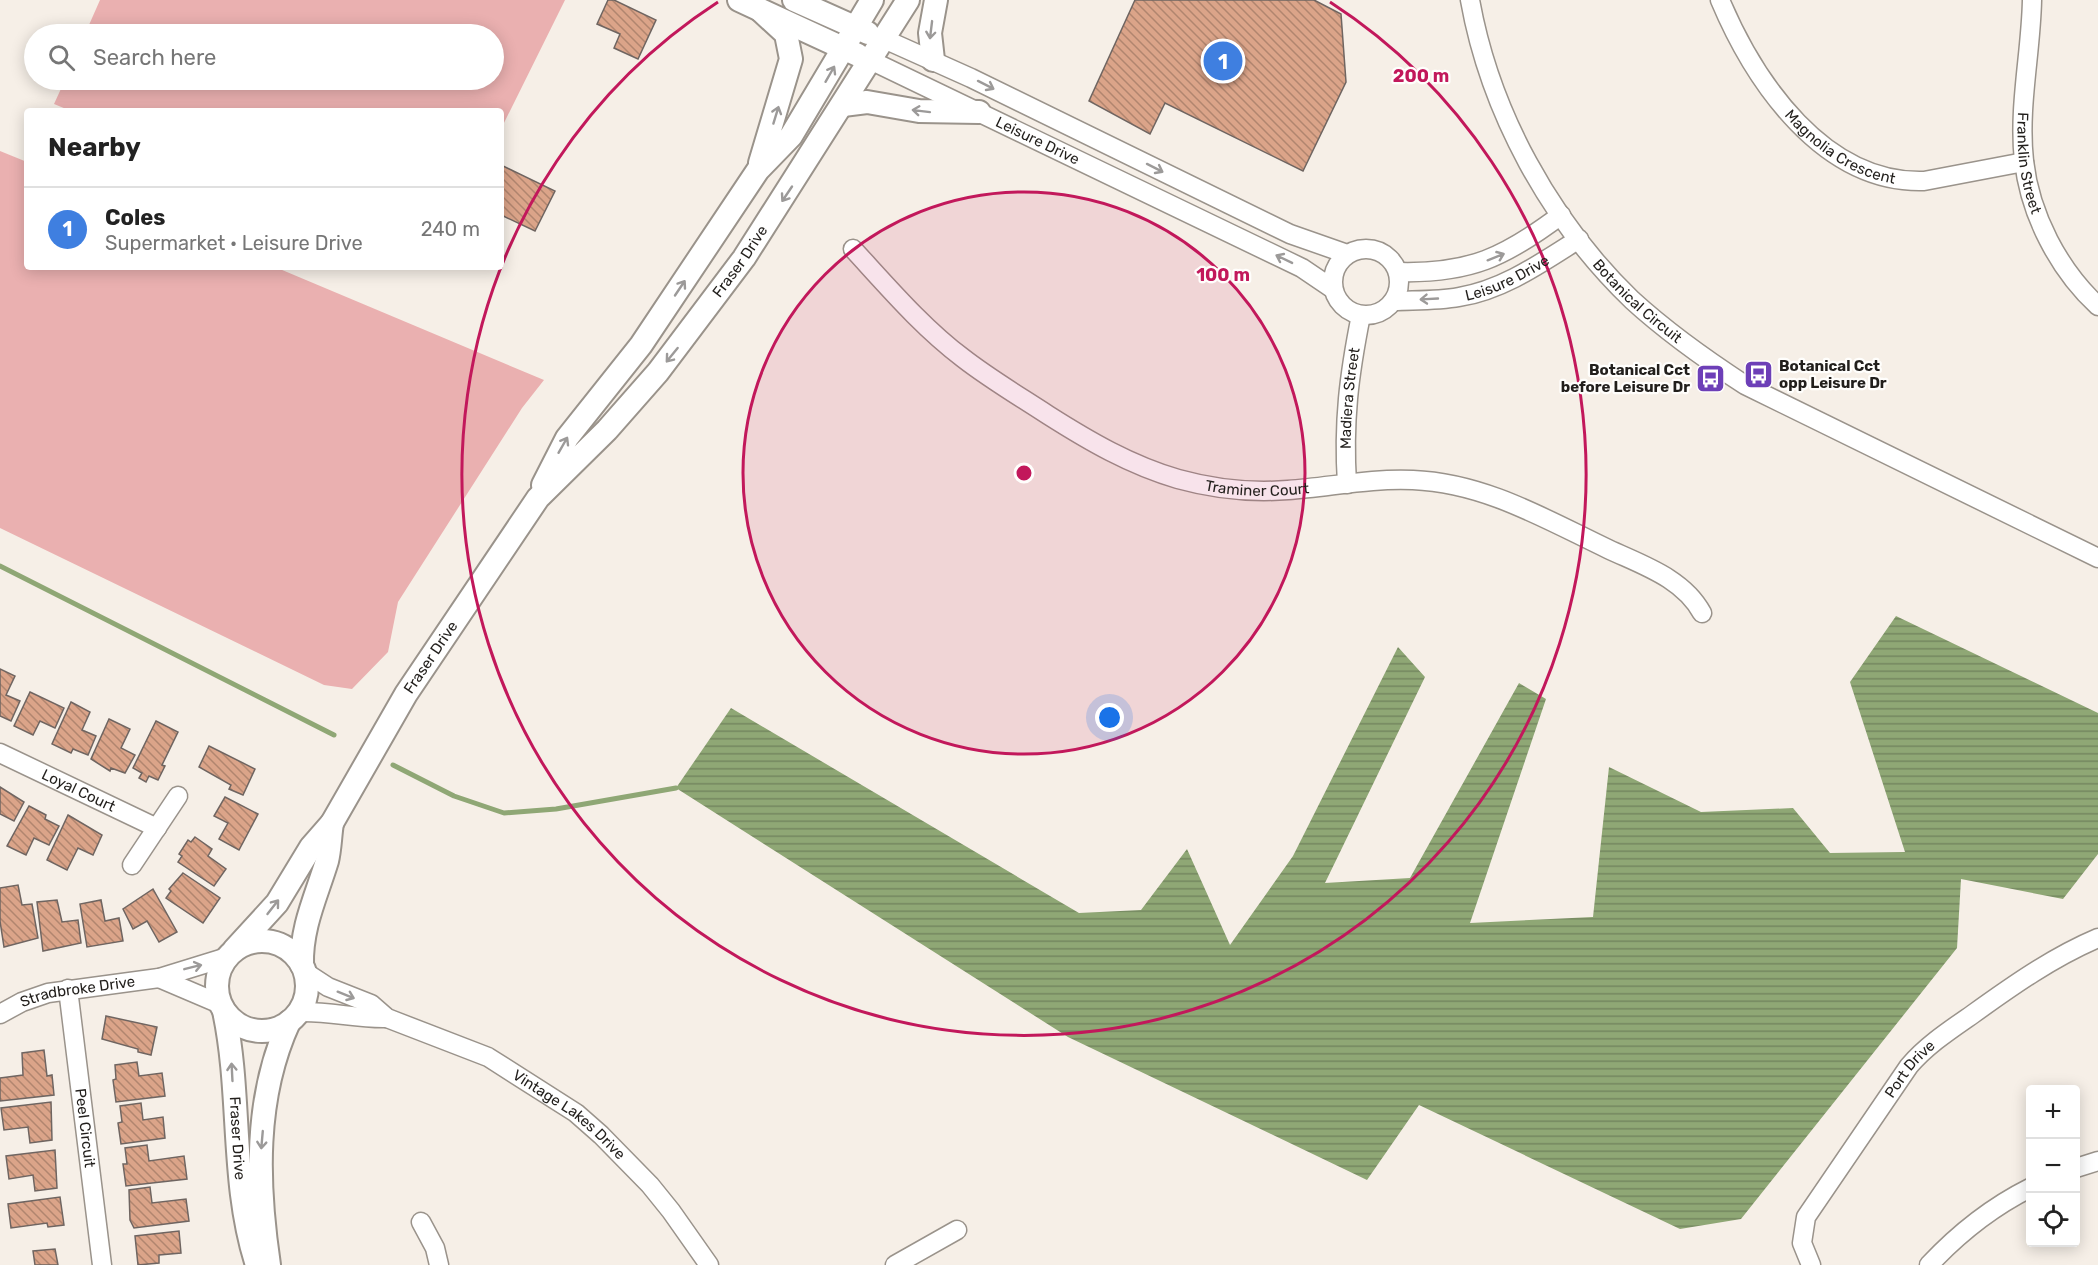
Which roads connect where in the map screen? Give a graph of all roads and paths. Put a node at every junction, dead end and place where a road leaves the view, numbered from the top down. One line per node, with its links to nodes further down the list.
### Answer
1 (739, 0): 9 (street, Leisure Drive)
2 (794, 0): 10 (street, Leisure Drive)
3 (872, 0): 10 (street, Fraser Drive)
4 (908, 0): 11 (street, Fraser Drive)
5 (936, 0): 14 (street, one-way to 14)
6 (1470, 0): 19 (street, Botanical Circuit)
7 (1720, 0): 17 (street, Magnolia Crescent)
8 (2032, 0): 17 (street, Franklin Street)
9 (761, 11): 12 (street, Leisure Drive); 18 (street, one-way to 9)
10 (856, 29): 11 (street, Leisure Drive); 12 (street, Fraser Drive)
11 (884, 39): 13 (street, Fraser Drive); 14 (street, Leisure Drive)
12 (844, 49): 13 (street, Leisure Drive); 18 (street, Fraser Drive, one-way to 12)
13 (870, 60): 15 (street, Fraser Drive); 16 (street, Leisure Drive)
14 (933, 60): 22 (street, Leisure Drive, one-way to 22)
15 (843, 105): 16 (street, one-way to 15); 29 (street, Fraser Drive, one-way to 29)
16 (979, 112): 24 (street, Leisure Drive, one-way to 16)
17 (2024, 162): 26 (street, Franklin Street)
18 (758, 170): 29 (street, Fraser Drive, one-way to 18)
19 (1561, 215): 20 (street, Botanical Circuit); 23 (street, Leisure Drive, one-way to 19)
20 (1579, 240): 25 (street, Leisure Drive, one-way to 25); 30 (street, Botanical Circuit)
21 (853, 249): 28 (street, Traminer Court)
22 (1347, 254): 23 (street, Leisure Drive); 24 (street)
23 (1398, 272): 25 (street)
24 (1333, 290): 27 (street, Leisure Drive)
25 (1394, 301): 27 (street, Leisure Drive)
26 (2098, 306)
27 (1361, 315): 28 (street, Madiera Street)
28 (1347, 484): 31 (street, Traminer Court)
29 (538, 498): 34 (street, Fraser Drive)
30 (2098, 558)
31 (1702, 613)
32 (0, 753): 35 (street, Loyal Court)
33 (178, 796): 35 (street)
34 (332, 823): 38 (street, Fraser Drive, one-way to 34); 39 (street, Fraser Drive)
35 (157, 828): 36 (street)
36 (132, 865)
37 (2098, 938): 57 (street, Port Drive)
38 (230, 954): 39 (street); 40 (street, Stradbroke Drive, one-way to 38); 42 (street)
39 (303, 968): 44 (street); 45 (street, Vintage Lakes Drive, one-way to 45)
40 (159, 978): 41 (street, Stradbroke Drive); 42 (street)
41 (69, 989): 43 (street, Stradbroke Drive); 51 (street, Peel Circuit)
42 (222, 1007): 44 (street); 52 (street, Fraser Drive, one-way to 42)
43 (0, 1014)
44 (294, 1017): 45 (street, Vintage Lakes Drive); 53 (street, Fraser Drive, one-way to 53)
45 (387, 1018): 55 (street, Vintage Lakes Drive)
46 (2098, 1161): 47 (street)
47 (2080, 1167)
48 (2026, 1190): 58 (street)
49 (421, 1222): 54 (street)
50 (957, 1230): 56 (street)
51 (102, 1265)
52 (257, 1265)
53 (270, 1265)
54 (439, 1265)
55 (709, 1265)
56 (895, 1265)
57 (1811, 1265)
58 (1929, 1265)

